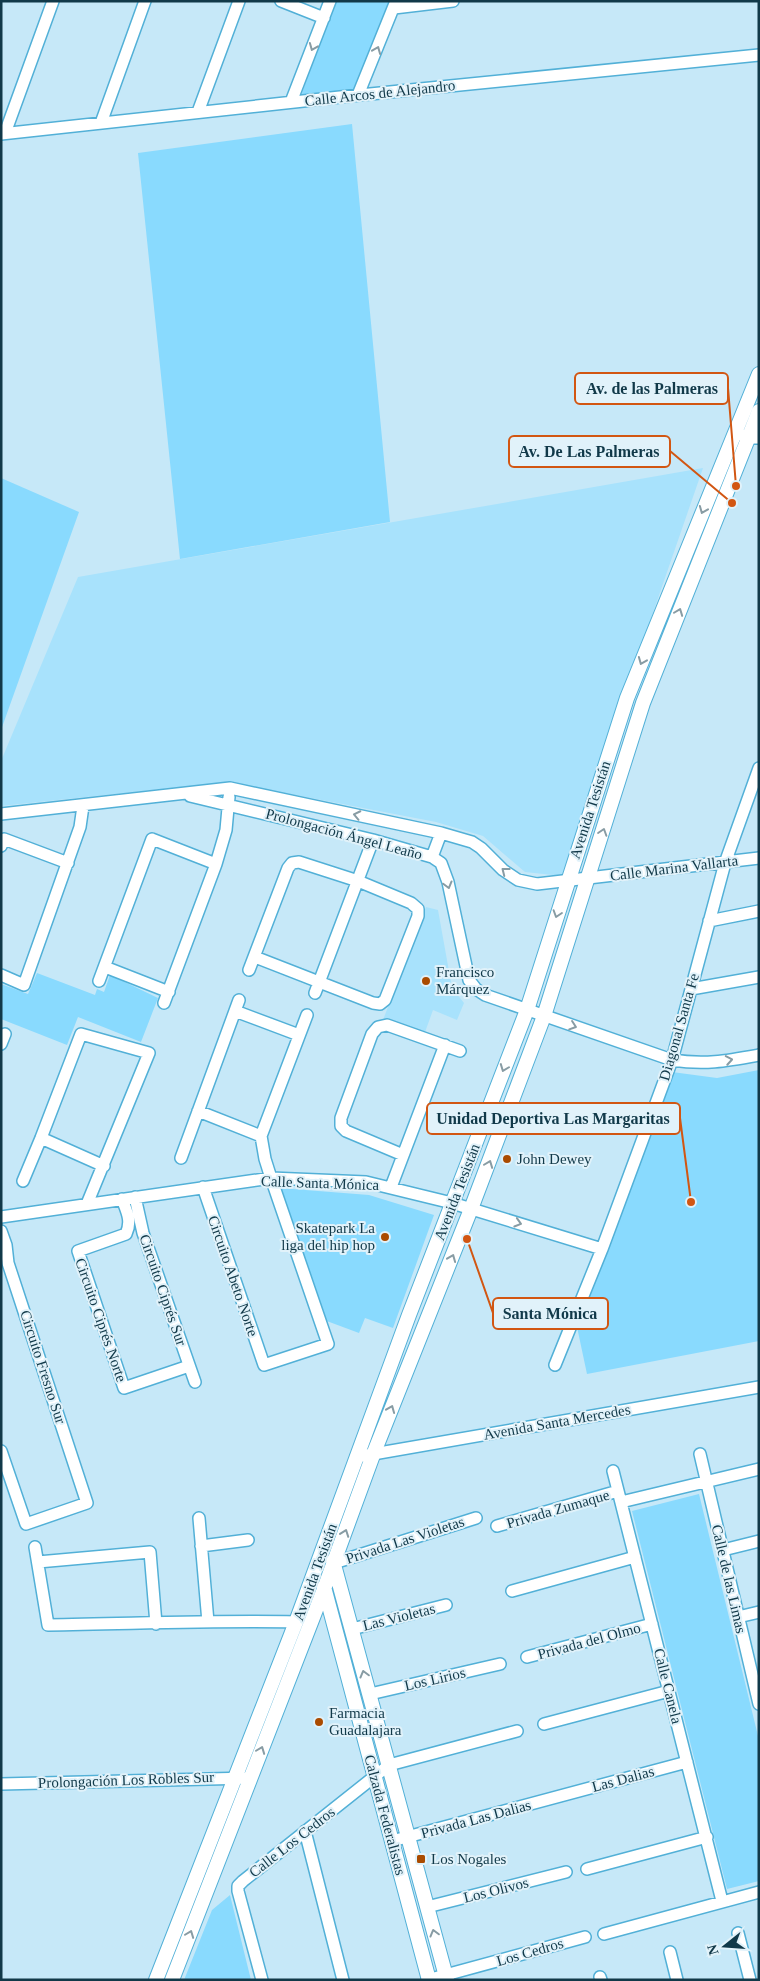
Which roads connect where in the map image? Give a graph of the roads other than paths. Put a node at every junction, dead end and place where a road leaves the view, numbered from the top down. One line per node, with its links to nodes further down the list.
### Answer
1 (52, 1): 14 (street)
2 (145, 1): 13 (street)
3 (239, 1): 12 (street)
4 (281, 1): 8 (street)
5 (330, 1): 8 (street)
6 (453, 1): 7 (street)
7 (395, 4): 10 (street, one-way to 7)
8 (324, 18): 11 (street, one-way to 11)
9 (759, 54): 10 (street, Calle Arcos de Alejandro)
10 (358, 95): 11 (street, Calle Arcos de Alejandro)
11 (291, 102): 12 (street, Calle Arcos de Alejandro)
12 (198, 112): 13 (street, Calle Arcos de Alejandro)
13 (101, 123): 14 (street, Calle Arcos de Alejandro)
14 (3, 134)
15 (759, 374): 16 (street, Avenida Tesistán)
16 (753, 420): 17 (street, Avenida Tesistán); 18 (street, Avenida Tesistán)
17 (735, 432): 18 (street); 34 (street, Avenida Tesistán, one-way to 34)
18 (754, 438): 33 (street, Avenida Tesistán, one-way to 18)
19 (759, 768): 30 (street, Diagonal Santa Fe)
20 (230, 788): 21 (street, Prolongación Ángel Leaño); 22 (street); 25 (street, Prolongación Ángel Leaño, one-way to 20)
21 (180, 794): 22 (street, Prolongación Ángel Leaño); 23 (street, Prolongación Ángel Leaño)
22 (229, 804): 26 (street, Prolongación Ángel Leaño); 32 (street)
23 (82, 806): 24 (street, Prolongación Ángel Leaño); 31 (street)
24 (1, 814)
25 (441, 833): 28 (street); 34 (street, Prolongación Ángel Leaño, one-way to 25)
26 (373, 840): 28 (street, Prolongación Ángel Leaño); 35 (street)
27 (1, 846): 31 (street)
28 (432, 857): 48 (street, Prolongación Ángel Leaño, one-way to 48)
29 (759, 858): 30 (street, Calle Marina Vallarta)
30 (725, 862): 33 (street, Calle Marina Vallarta); 37 (street, Diagonal Santa Fe)
31 (68, 863): 41 (street)
32 (216, 864): 39 (street); 46 (street)
33 (588, 878): 34 (street, Prolongación Ángel Leaño); 50 (street, Avenida Tesistán)
34 (568, 880): 48 (street, Avenida Tesistán, one-way to 48)
35 (358, 881): 38 (street); 44 (street); 44 (street)
36 (759, 911): 37 (street)
37 (710, 921): 45 (street, Diagonal Santa Fe)
38 (255, 958): 40 (street); 44 (street)
39 (105, 967): 43 (street); 46 (street)
40 (249, 970)
41 (1, 976)
42 (759, 977): 45 (street)
43 (99, 982)
44 (317, 988)
45 (691, 989): 55 (street, Diagonal Santa Fe)
46 (168, 992): 47 (street)
47 (164, 1004)
48 (527, 1010): 50 (street, Prolongación Ángel Leaño); 68 (street, Avenida Tesistán, one-way to 68)
49 (307, 1015): 51 (street)
50 (544, 1016): 55 (street, Prolongación Ángel Leaño, one-way to 55); 70 (street, Avenida Tesistán, one-way to 50)
51 (299, 1035): 56 (street); 57 (street)
52 (445, 1045): 53 (street); 59 (street); 59 (street)
53 (460, 1050)
54 (759, 1055): 55 (street, Prolongación Ángel Leaño, one-way to 54)
55 (672, 1060): 73 (street, Diagonal Santa Fe)
56 (198, 1112): 57 (street); 60 (street)
57 (261, 1136): 62 (street)
58 (41, 1138): 61 (street); 61 (street); 63 (street)
59 (403, 1155): 65 (street)
60 (181, 1158)
61 (104, 1166): 69 (street)
62 (270, 1178): 64 (street, Calle Santa Mónica); 64 (street, Circuito Abeto Norte); 65 (street, Calle Santa Mónica)
63 (23, 1181)
64 (203, 1187): 66 (street, Calle Santa Mónica)
65 (391, 1187): 68 (street, Calle Santa Mónica)
66 (135, 1197): 67 (street, Calle Santa Mónica); 75 (street, Circuito Ciprés Sur)
67 (122, 1199): 69 (street, Calle Santa Mónica); 75 (street, Circuito Ciprés Norte)
68 (452, 1203): 70 (street, Calle Santa Mónica); 81 (street, Avenida Tesistán)
69 (87, 1204): 71 (street, Calle Santa Mónica)
70 (471, 1209): 73 (street, Calle Santa Mónica, one-way to 73); 79 (street, Avenida Tesistán, one-way to 70)
71 (1, 1217)
72 (1, 1231): 78 (street, Circuito Fresno Sur)
73 (602, 1249): 74 (street, Diagonal Santa Fe)
74 (555, 1365)
75 (189, 1366): 76 (street, Circuito Ciprés Sur)
76 (195, 1382)
77 (759, 1386): 79 (street, Avenida Santa Mercedes)
78 (1, 1451)
79 (373, 1454): 81 (street, Avenida Santa Mercedes); 97 (street, Avenida Tesistán, one-way to 79)
80 (700, 1454): 84 (street, Calle de las Limas)
81 (356, 1457): 89 (street, Avenida Tesistán)
82 (759, 1469): 84 (street, Privada Zumaque)
83 (613, 1471): 85 (street, Calle Canela)
84 (706, 1482): 85 (street, Privada Zumaque); 94 (street, Calle de las Limas)
85 (620, 1496): 88 (street, Privada Zumaque); 95 (street, Calle Canela)
86 (199, 1518): 93 (street)
87 (476, 1518): 97 (street, Privada Las Violetas)
88 (497, 1526)
89 (327, 1537): 97 (street, Calzada Federalistas); 98 (street, Avenida Tesistán)
90 (248, 1540): 93 (street)
91 (759, 1541): 94 (street)
92 (35, 1546): 96 (street)
93 (201, 1546): 104 (street)
94 (723, 1550): 103 (street, Calle de las Limas)
95 (635, 1557): 100 (street); 107 (street, Calle Canela)
96 (38, 1562): 106 (street); 106 (street)
97 (334, 1563): 99 (street, Avenida Tesistán); 108 (street, Calzada Federalistas)
98 (318, 1564): 99 (street, Calzada Federalistas); 105 (street, Avenida Tesistán)
99 (324, 1589): 119 (street, Calzada Federalistas); 121 (street, Avenida Tesistán, one-way to 99)
100 (512, 1591)
101 (446, 1605): 108 (street, Las Violetas)
102 (759, 1612): 103 (street)
103 (738, 1617): 111 (street, Calle de las Limas)
104 (208, 1622): 105 (street); 106 (street)
105 (296, 1622): 120 (street, Avenida Tesistán)
106 (156, 1624)
107 (652, 1624): 109 (street, Privada del Olmo); 112 (street, Calle Canela)
108 (352, 1629): 113 (street, Calzada Federalistas, one-way to 108)
109 (527, 1657)
110 (500, 1664): 113 (street, Los Lirios)
111 (756, 1683): 114 (street, Calle de las Limas)
112 (669, 1691): 115 (street); 117 (street, Calle Canela)
113 (370, 1694): 118 (street, Calzada Federalistas)
114 (759, 1704)
115 (544, 1724)
116 (517, 1731): 118 (street)
117 (688, 1762): 123 (street, Las Dalias); 126 (street, Calle Canela)
118 (388, 1765): 119 (street, Calle Los Cedros); 125 (street, Calzada Federalistas)
119 (375, 1776): 124 (street, Calle Los Cedros); 127 (street, Calzada Federalistas)
120 (235, 1777): 121 (street, Prolongación Los Robles Sur); 122 (street, Prolongación Los Robles Sur); 137 (street, Avenida Tesistán)
121 (250, 1778): 138 (street, Avenida Tesistán, one-way to 121)
122 (1, 1784)
123 (559, 1796): 125 (street, Privada Las Dalias)
124 (306, 1831): 141 (street, Calle Los Cedros); 142 (street)
125 (408, 1837): 127 (street, Privada Las Dalias); 132 (street, Calzada Federalistas)
126 (707, 1837): 128 (street); 131 (street, Calle Canela)
127 (392, 1841): 143 (street, Calzada Federalistas)
128 (586, 1869)
129 (566, 1872): 132 (street, Los Olivos)
130 (759, 1892): 131 (street)
131 (722, 1901): 134 (street)
132 (427, 1907): 139 (street, Calzada Federalistas, one-way to 132)
133 (738, 1933): 145 (street)
134 (604, 1934)
135 (585, 1937): 139 (street, Los Cedros)
136 (670, 1952): 144 (street)
137 (161, 1966): 138 (street); 140 (street, Avenida Tesistán)
138 (174, 1975)
139 (446, 1978): 143 (street, Los Cedros)
140 (156, 1980)
141 (262, 1980)
142 (343, 1980)
143 (429, 1980)
144 (677, 1980)
145 (750, 1980)

